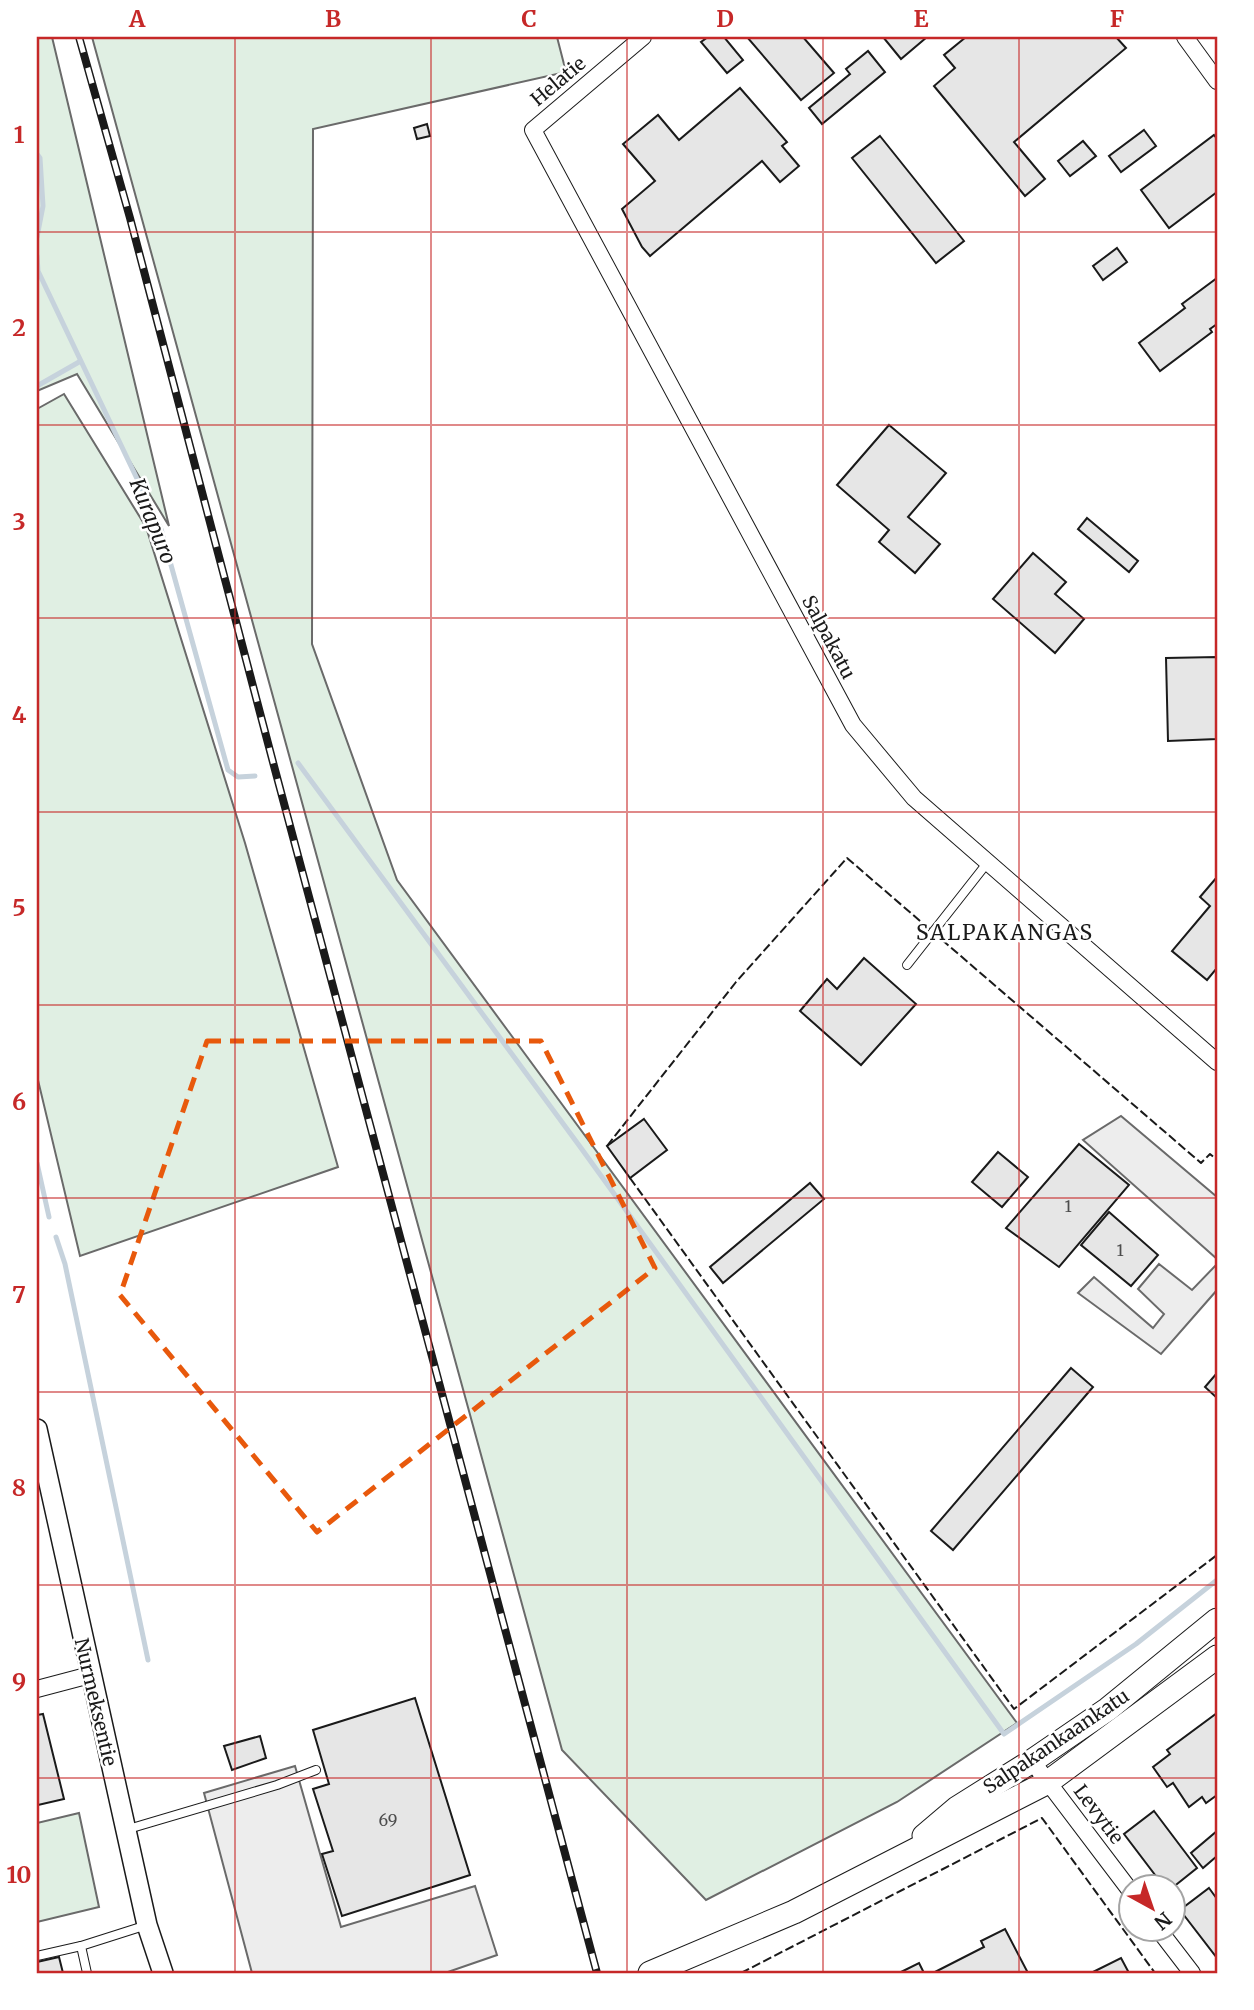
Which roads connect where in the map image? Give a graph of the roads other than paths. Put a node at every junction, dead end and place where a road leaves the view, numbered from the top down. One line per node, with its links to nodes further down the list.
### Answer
1 (643, 37): 4 (street, Helatie)
2 (1185, 37): 3 (street)
3 (1217, 81)
4 (533, 130): 5 (street, Salpakatu)
5 (988, 862): 6 (lane); 7 (street, Salpakatu)
6 (906, 965)
7 (1217, 1062)
8 (37, 1429): 11 (street, Nurmeksentie)
9 (1217, 1620): 13 (main road, Salpakankaankatu)
10 (1217, 1657): 15 (main road, Salpakankaankatu)
11 (90, 1675): 12 (street); 16 (street, Nurmeksentie)
12 (37, 1689)
13 (1032, 1761): 15 (street, Levytie); 17 (main road, Salpakankaankatu)
14 (316, 1770): 16 (lane)
15 (1048, 1782): 17 (main road, Salpakankaankatu); 18 (street, Levytie)
16 (125, 1830): 19 (street, Nurmeksentie)
17 (895, 1861): 25 (main road, Salpakankaankatu)
18 (1118, 1874)
19 (147, 1925): 21 (lane); 24 (street, Nurmeksentie)
20 (1170, 1944): 26 (street)
21 (80, 1946): 22 (lane); 23 (lane)
22 (37, 1956)
23 (87, 1973)
24 (163, 1973)
25 (650, 1973)
26 (1192, 1973)

